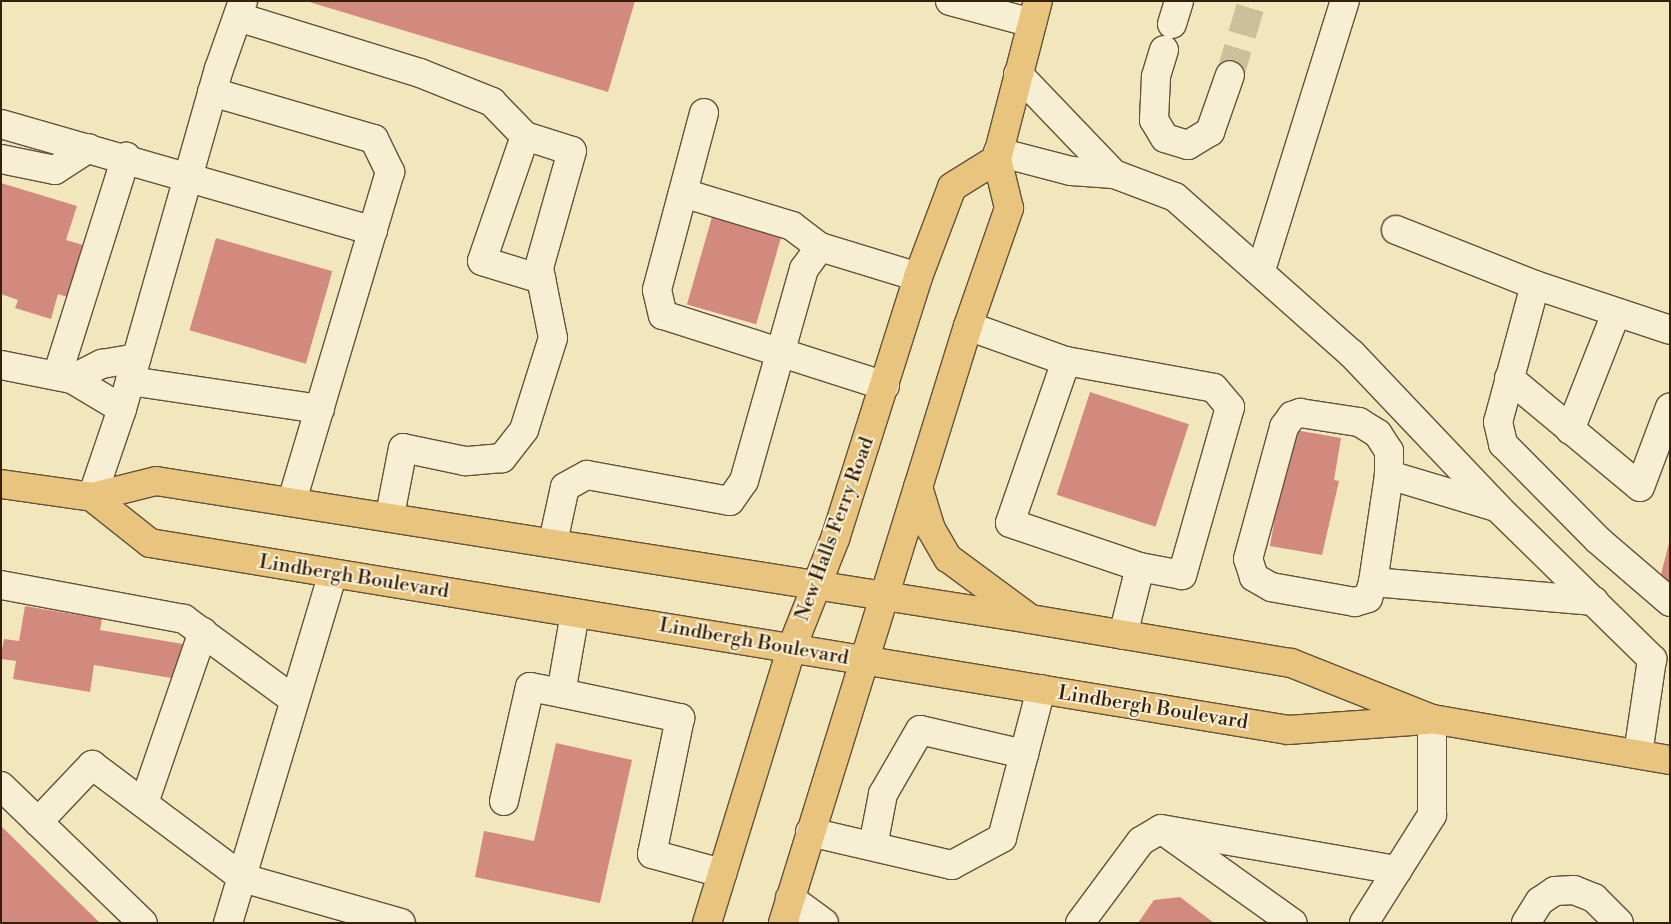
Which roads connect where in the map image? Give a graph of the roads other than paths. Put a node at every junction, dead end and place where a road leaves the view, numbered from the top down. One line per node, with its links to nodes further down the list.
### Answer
1 (950, 1): 4 (street)
2 (1346, 1): 22 (street)
3 (241, 9): 8 (street); 11 (street)
4 (1035, 12): 6 (main road)
5 (1164, 50): 7 (street)
6 (1018, 74): 13 (main road); 16 (street)
7 (1230, 75)
8 (212, 92): 17 (street); 20 (street)
9 (704, 113): 18 (street)
10 (1, 124): 12 (street)
11 (525, 136): 24 (street); 24 (street)
12 (89, 148): 14 (street); 15 (street)
13 (998, 156): 16 (street); 23 (main road, New Halls Ferry Road); 27 (main road)
14 (126, 157): 17 (street); 33 (street)
15 (1, 159)
16 (1114, 174): 22 (street)
17 (188, 177): 20 (street); 32 (street)
18 (683, 193): 21 (street); 29 (street)
19 (1396, 230): 25 (street)
20 (373, 231): 38 (street)
21 (820, 248): 23 (street); 29 (street)
22 (1261, 270): 45 (street)
23 (918, 277): 35 (main road, New Halls Ferry Road)
24 (541, 280): 46 (street)
25 (1535, 284): 26 (street); 34 (street)
26 (1616, 313): 28 (street); 39 (street)
27 (968, 326): 30 (street); 42 (main road)
28 (1670, 330)
29 (781, 351): 35 (street); 47 (street)
30 (1066, 360): 48 (street); 48 (street)
31 (1, 365): 33 (street)
32 (133, 370): 33 (street); 37 (street); 38 (street)
33 (64, 377): 37 (street)
34 (1509, 378): 39 (street); 55 (street)
35 (885, 386): 52 (main road, New Halls Ferry Road)
36 (1670, 407): 39 (street)
37 (122, 409): 43 (street)
38 (320, 409): 44 (street)
39 (1570, 430)
40 (1389, 475): 45 (street); 50 (street); 50 (street)
41 (1, 484): 43 (main road)
42 (918, 487): 53 (main road); 57 (main road)
43 (92, 497): 44 (main road); 49 (main road, Lindbergh Boulevard)
44 (292, 500): 46 (main road)
45 (1498, 508): 54 (street)
46 (390, 515): 47 (main road)
47 (553, 542): 52 (main road)
48 (1140, 567): 59 (street)
49 (333, 574): 56 (main road, Lindbergh Boulevard); 65 (street)
50 (1373, 582): 54 (street)
51 (1, 585): 58 (street)
52 (815, 588): 53 (main road); 60 (main road, New Halls Ferry Road)
53 (883, 597): 57 (main road, Lindbergh Boulevard); 62 (main road)
54 (1594, 600): 61 (street)
55 (1670, 602)
56 (575, 613): 60 (main road, Lindbergh Boulevard); 64 (street)
57 (1030, 619): 59 (main road, Lindbergh Boulevard)
58 (203, 632): 65 (street); 72 (street)
59 (1124, 635): 66 (main road, Lindbergh Boulevard)
60 (792, 647): 62 (main road, Lindbergh Boulevard); 78 (main road, New Halls Ferry Road)
61 (1661, 656): 68 (street)
62 (864, 660): 63 (main road, Lindbergh Boulevard); 75 (main road)
63 (1041, 689): 66 (main road, Lindbergh Boulevard); 67 (street)
64 (561, 693): 71 (street); 78 (street)
65 (293, 698): 79 (street)
66 (1432, 719): 68 (main road, Lindbergh Boulevard); 77 (street)
67 (1024, 754): 76 (street); 76 (street)
68 (1638, 754): 69 (main road, Lindbergh Boulevard)
69 (1670, 760)
70 (1, 786): 73 (street)
71 (504, 801)
72 (144, 803): 73 (street); 79 (street)
73 (38, 822): 81 (street)
74 (1161, 829): 77 (street); 86 (street); 87 (street)
75 (810, 832): 76 (street); 80 (main road)
76 (873, 846)
77 (1397, 870): 88 (street)
78 (722, 873): 84 (main road, New Halls Ferry Road)
79 (243, 878): 82 (street); 83 (street)
80 (786, 910): 85 (street)
81 (143, 923)
82 (228, 923)
83 (400, 923)
84 (707, 923)
85 (824, 923)
86 (1080, 923)
87 (1293, 923)
88 (1364, 923)
89 (1526, 923): 90 (street)
90 (1620, 923)

